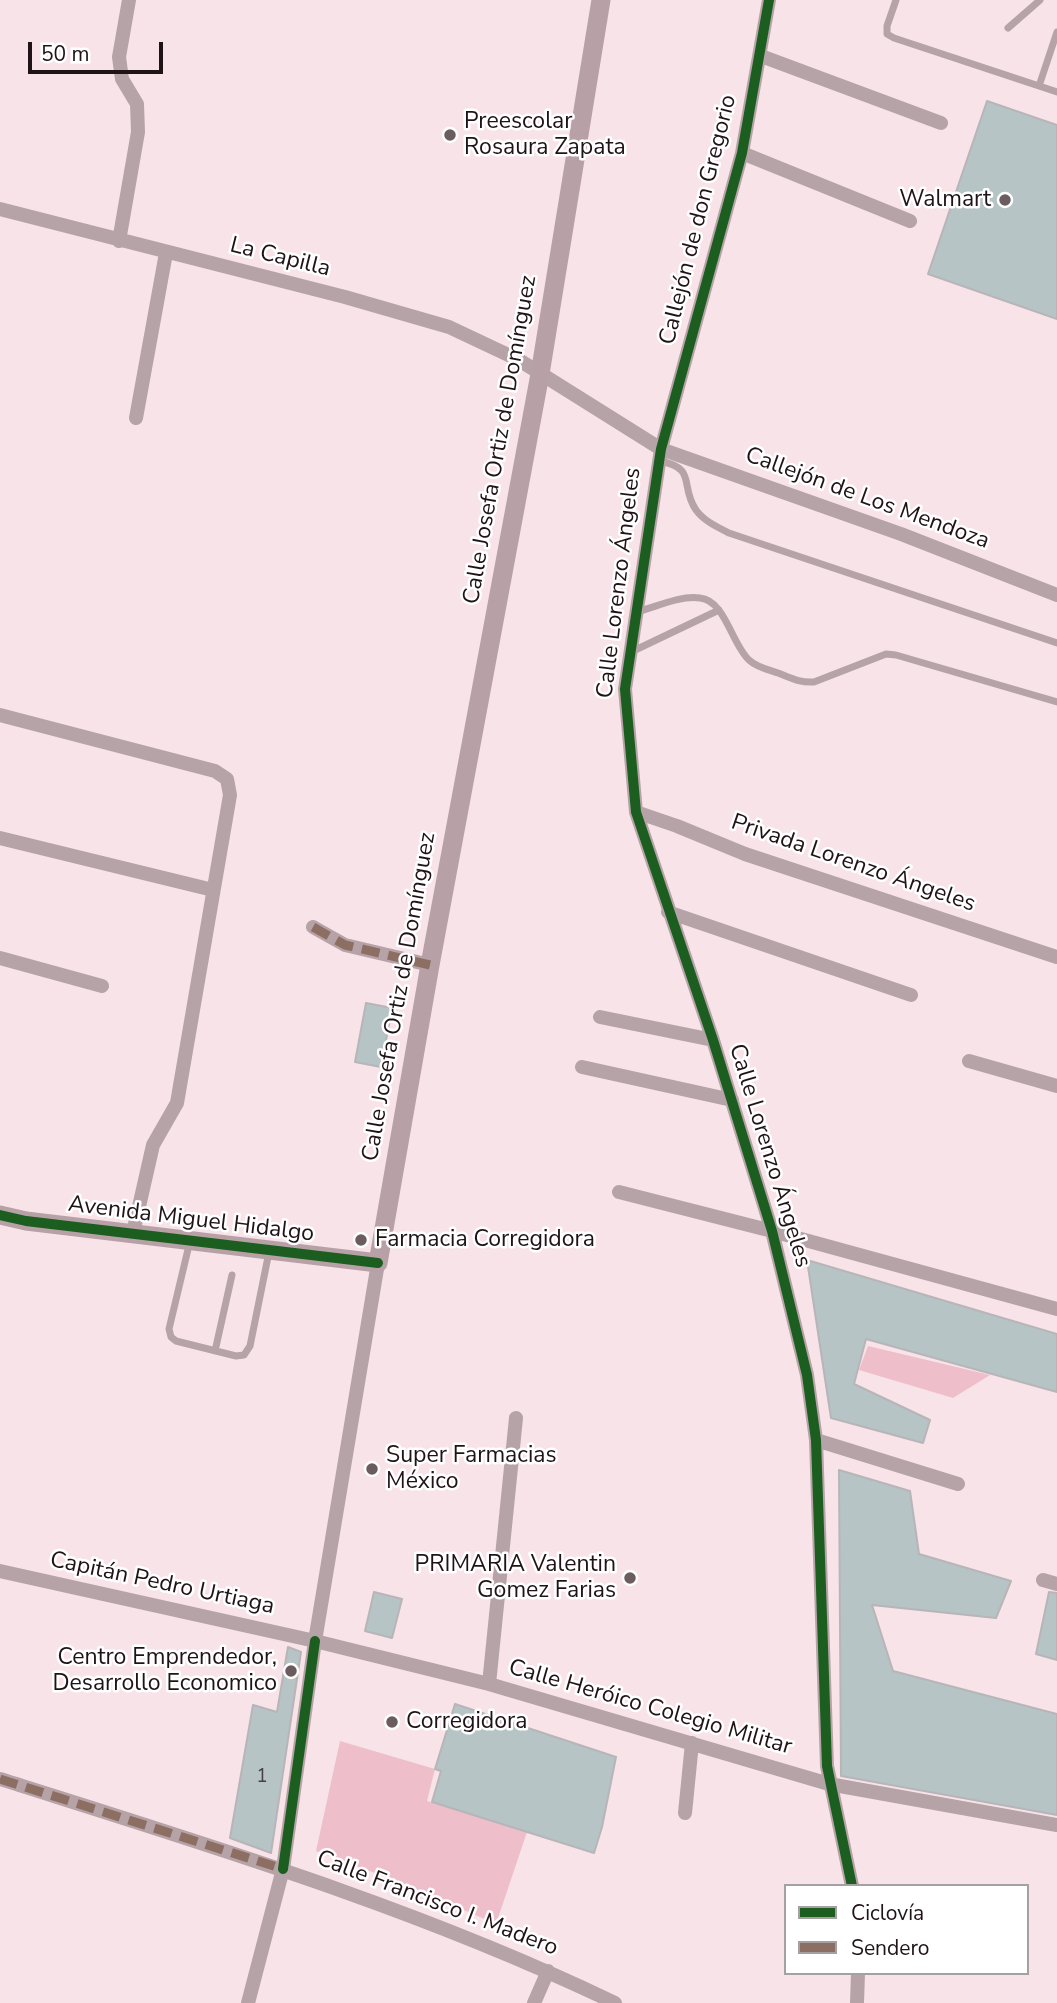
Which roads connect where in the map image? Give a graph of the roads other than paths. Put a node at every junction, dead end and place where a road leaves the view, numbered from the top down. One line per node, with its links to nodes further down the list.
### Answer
1 (129, 0): 15 (street)
2 (601, 0): 17 (street, Calle Josefa Ortiz de Domínguez)
3 (769, 0): 8 (street, Callejón de don Gregorio)
4 (896, 0): 9 (lane)
5 (1040, 0): 6 (lane)
6 (1007, 28)
7 (1057, 32): 9 (lane)
8 (761, 56): 11 (street); 12 (street, Callejón de don Gregorio)
9 (1039, 86): 10 (lane)
10 (1057, 92)
11 (941, 123)
12 (742, 153): 14 (street); 19 (street, Callejón de don Gregorio)
13 (0, 209): 15 (street, La Capilla)
14 (910, 221)
15 (119, 241): 16 (street, La Capilla)
16 (166, 253): 17 (street, La Capilla); 18 (street)
17 (540, 374): 19 (street, Calle Lorenzo Ángeles); 34 (street, Calle Josefa Ortiz de Domínguez)
18 (136, 418)
19 (660, 455): 20 (street, Callejón de Los Mendoza); 22 (street, Calle Lorenzo Ángeles); 23 (lane)
20 (1057, 595)
21 (719, 610): 22 (lane); 24 (lane); 25 (lane)
22 (637, 612): 24 (street, Calle Lorenzo Ángeles)
23 (1057, 643)
24 (631, 652): 27 (street, Calle Lorenzo Ángeles)
25 (1057, 702)
26 (0, 715): 29 (street)
27 (636, 812): 30 (street, Calle Lorenzo Ángeles); 32 (street, Privada Lorenzo Ángeles)
28 (0, 838): 29 (street)
29 (213, 890): 46 (street)
30 (668, 912): 36 (street); 38 (street, Calle Lorenzo Ángeles)
31 (313, 927): 34 (street)
32 (1057, 957)
33 (0, 958): 35 (street)
34 (430, 965): 49 (street, Calle Josefa Ortiz de Domínguez)
35 (102, 986)
36 (911, 995)
37 (600, 1017): 38 (street)
38 (713, 1040): 42 (street, Calle Lorenzo Ángeles)
39 (969, 1061): 41 (street)
40 (582, 1067): 42 (street)
41 (1057, 1086)
42 (732, 1100): 45 (street, Calle Lorenzo Ángeles)
43 (619, 1192): 45 (street)
44 (0, 1215): 46 (street, Avenida Miguel Hidalgo)
45 (772, 1231): 51 (street); 54 (street, Calle Lorenzo Ángeles)
46 (133, 1233): 47 (street, Avenida Miguel Hidalgo)
47 (190, 1240): 48 (street, Avenida Miguel Hidalgo); 52 (lane)
48 (269, 1250): 49 (street, Avenida Miguel Hidalgo); 52 (lane)
49 (378, 1263): 57 (street, Calle Josefa Ortiz de Domínguez)
50 (232, 1275): 52 (lane)
51 (1057, 1309)
52 (215, 1351)
53 (516, 1418): 58 (street)
54 (816, 1440): 55 (street); 61 (street, Calle Lorenzo Ángeles)
55 (958, 1484)
56 (0, 1572): 57 (street, Capitán Pedro Urtiaga)
57 (315, 1641): 58 (street, Calle Heróico Colegio Militar); 64 (street, Calle Josefa Ortiz de Domínguez)
58 (489, 1684): 59 (street, Calle Heróico Colegio Militar)
59 (692, 1743): 61 (street, Calle Heróico Colegio Militar); 62 (street)
60 (0, 1779): 64 (street, Calle Francisco I. Madero)
61 (829, 1784): 63 (street, Calle Heróico Colegio Militar); 65 (street, Calle Lorenzo Ángeles)
62 (685, 1813)
63 (1057, 1825)
64 (284, 1869): 66 (street, Calle Francisco I. Madero); 68 (street, Calle Josefa Ortiz de Domínguez)
65 (852, 1884)
66 (548, 1971): 69 (street); 70 (street, Calle Francisco I. Madero)
67 (858, 1975): 71 (street)
68 (248, 2003)
69 (534, 2003)
70 (615, 2003)
71 (857, 2003)

